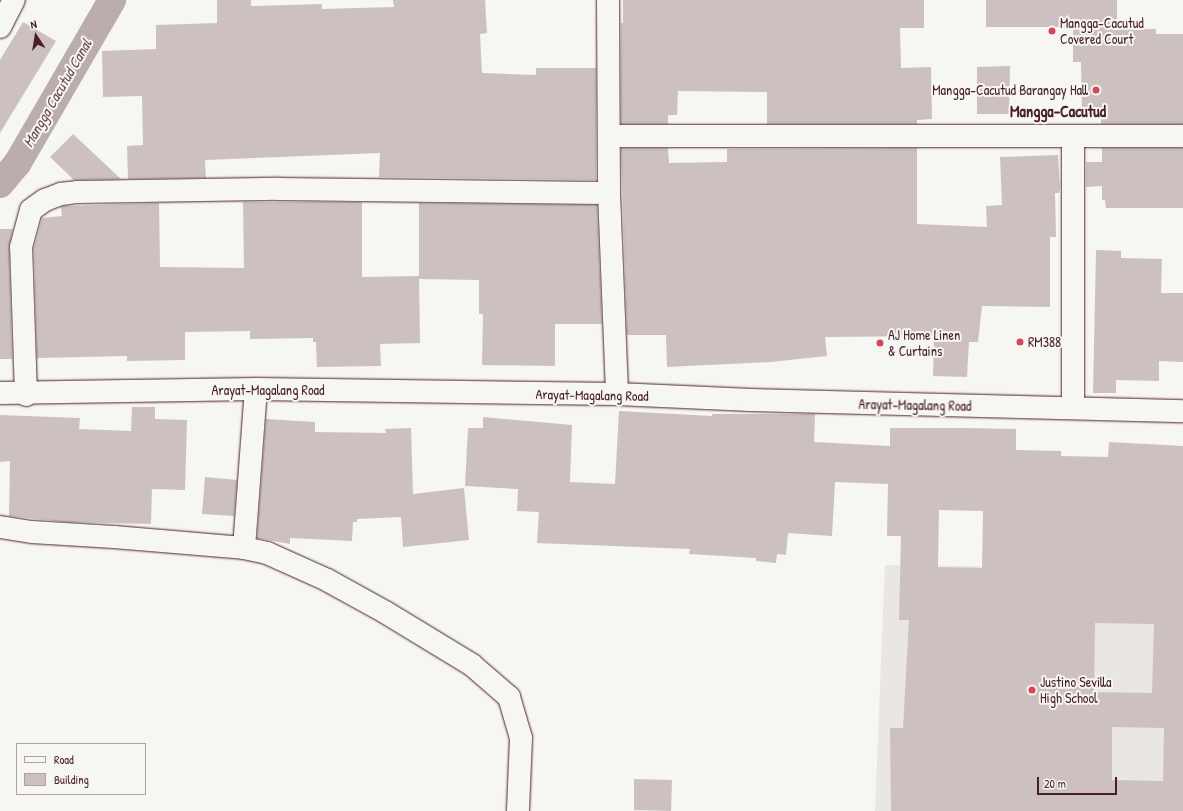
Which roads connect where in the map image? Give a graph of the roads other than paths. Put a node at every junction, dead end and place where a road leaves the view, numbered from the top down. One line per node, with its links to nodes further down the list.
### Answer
1 (14, 0): 3 (street)
2 (608, 0): 4 (street)
3 (0, 27)
4 (609, 136): 6 (street); 7 (street)
5 (1183, 136): 6 (street)
6 (1073, 137): 12 (street)
7 (609, 193): 10 (street); 11 (street)
8 (256, 389): 10 (street, Arayat-Magalang Road); 11 (street, Arayat-Magalang Road); 15 (street)
9 (0, 393): 11 (street, Arayat-Magalang Road)
10 (617, 394): 12 (street, Arayat-Magalang Road)
11 (26, 395)
12 (1073, 407): 13 (street, Arayat-Magalang Road)
13 (1183, 411)
14 (0, 527): 15 (street)
15 (244, 548): 16 (street)
16 (518, 811)

